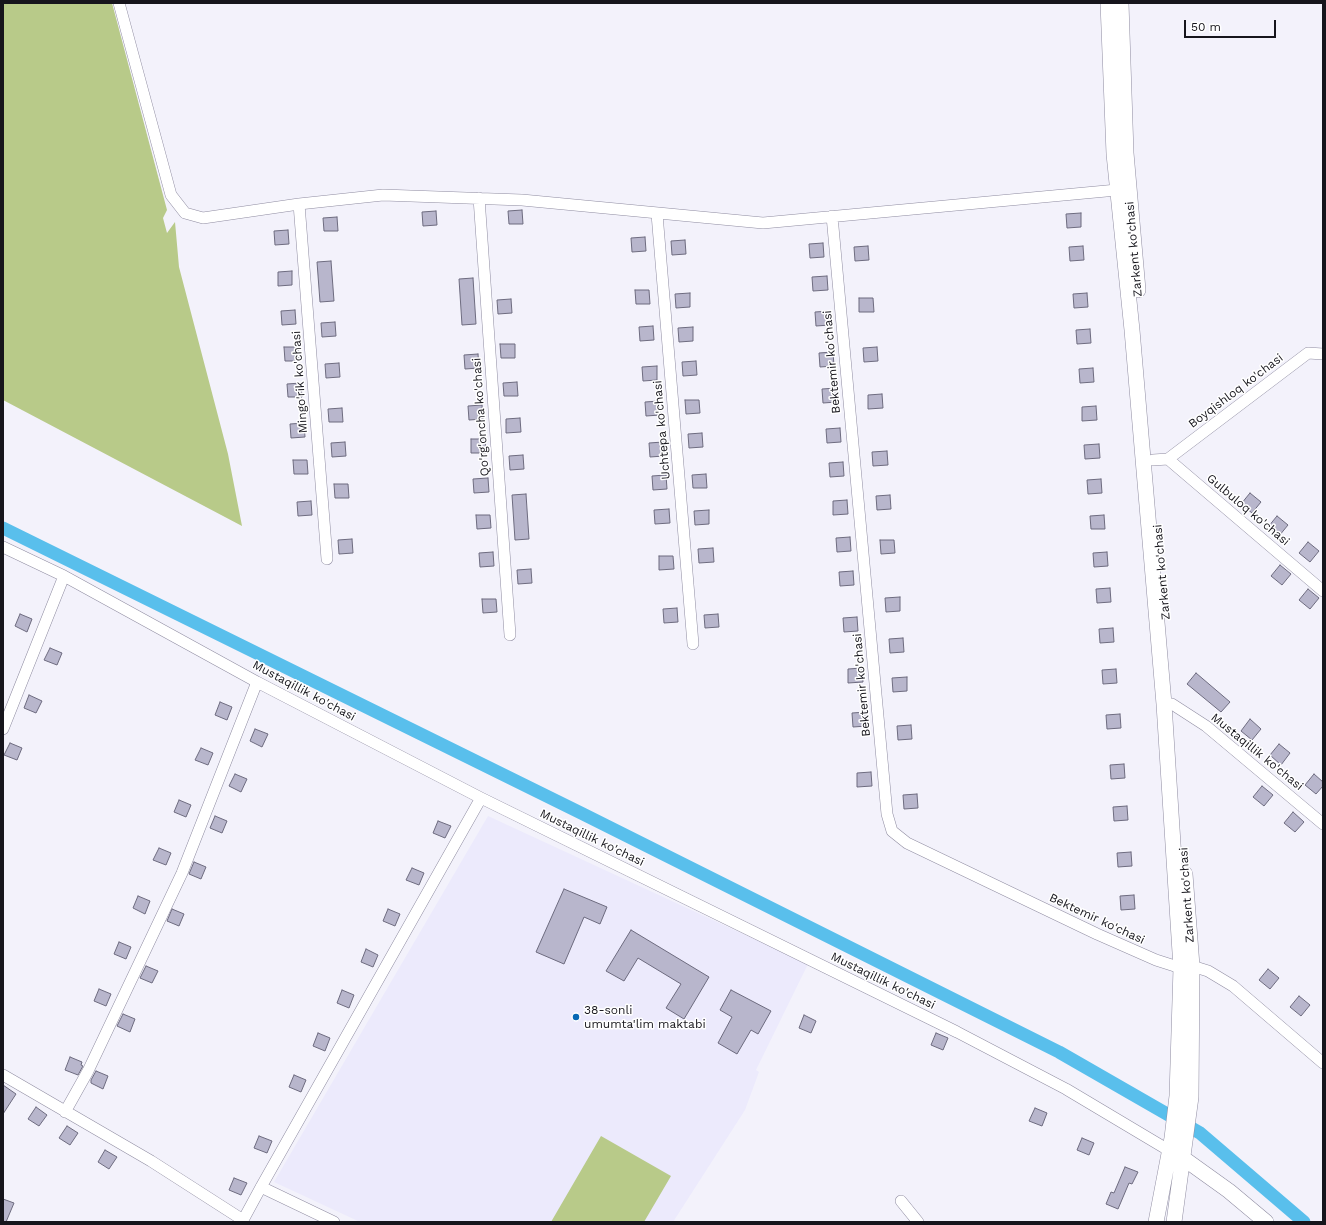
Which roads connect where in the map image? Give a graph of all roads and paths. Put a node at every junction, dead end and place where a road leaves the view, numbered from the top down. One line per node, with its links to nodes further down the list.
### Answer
1 (119, 3): 6 (street)
2 (1108, 3): 4 (main road, Zarkent ko'chasi)
3 (1121, 3): 10 (main road, Zarkent ko'chasi)
4 (1117, 190): 8 (street); 22 (main road, Zarkent ko'chasi)
5 (479, 198): 6 (street); 7 (street); 15 (street, Qo'rg'oncha ko'chasi)
6 (299, 204): 12 (street, Mingo'rik ko'chasi)
7 (657, 214): 8 (street); 16 (street, Uchtepa ko'chasi)
8 (832, 216): 22 (street, Bektemir ko'chasi)
9 (1323, 354): 10 (street, Boyqishloq ko'chasi)
10 (1160, 459): 14 (street, Gulbuloq ko'chasi); 18 (main road, Zarkent ko'chasi)
11 (3, 547): 13 (street, Mustaqillik ko'chasi)
12 (327, 559)
13 (64, 576): 17 (street, Mustaqillik ko'chasi); 19 (street)
14 (1323, 591)
15 (510, 635)
16 (693, 644)
17 (257, 682): 20 (street, Mustaqillik ko'chasi); 25 (street)
18 (1172, 704): 21 (street, Mustaqillik ko'chasi); 22 (main road, Zarkent ko'chasi)
19 (3, 729)
20 (481, 798): 26 (street, Mustaqillik ko'chasi); 28 (street)
21 (1323, 824)
22 (1186, 967): 23 (street, Bektemir ko'chasi); 26 (main road, Zarkent ko'chasi)
23 (1323, 1063)
24 (3, 1075): 25 (street)
25 (65, 1112): 30 (street)
26 (1178, 1138): 27 (main road); 33 (main road)
27 (1183, 1158): 34 (main road); 35 (main road)
28 (261, 1187): 30 (street); 31 (street)
29 (901, 1200): 32 (street)
30 (243, 1221)
31 (334, 1222)
32 (918, 1222)
33 (1156, 1222)
34 (1174, 1222)
35 (1266, 1222)

